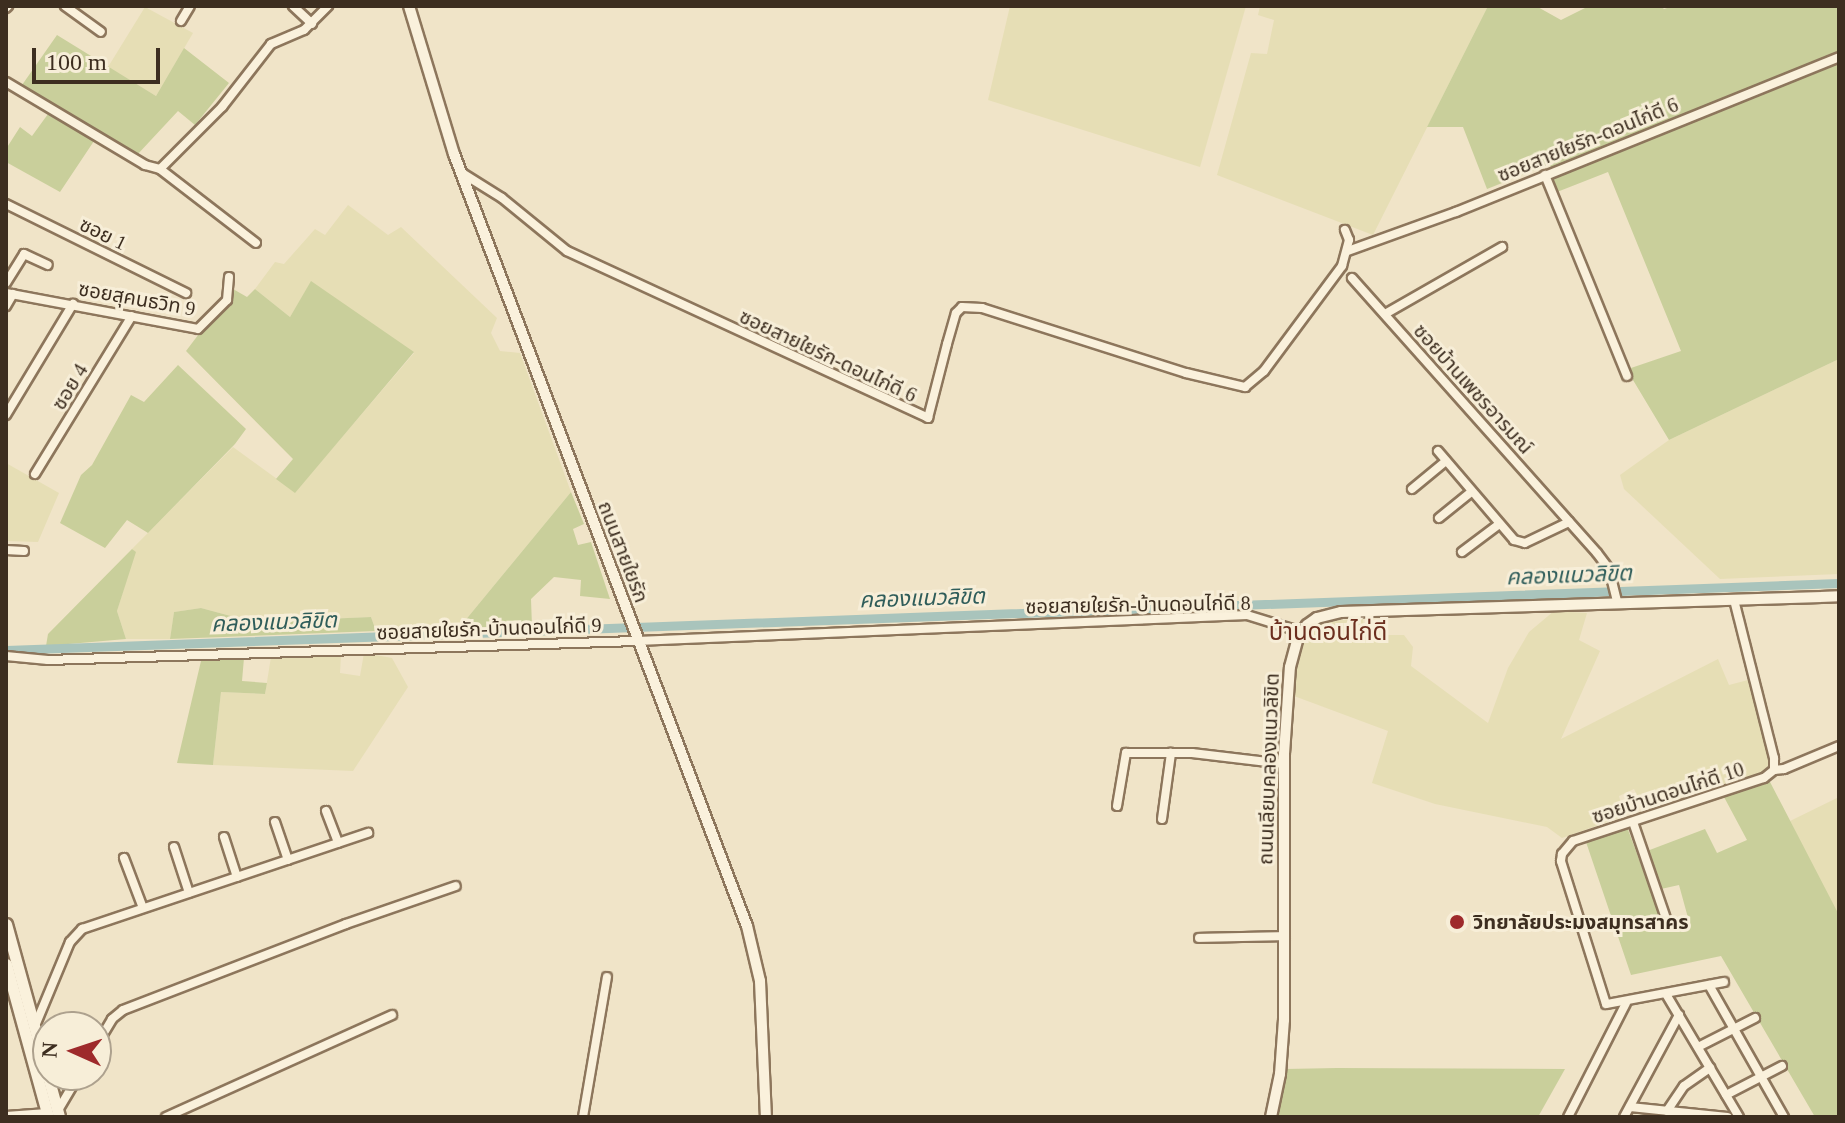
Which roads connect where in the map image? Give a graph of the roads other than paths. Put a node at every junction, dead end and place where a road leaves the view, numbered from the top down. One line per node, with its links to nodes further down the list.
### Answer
1 (65, 6): 8 (street)
2 (190, 6): 6 (street)
3 (293, 6): 7 (street)
4 (328, 6): 7 (street)
5 (409, 6): 12 (street, ถนนสายใยรัก)
6 (181, 21)
7 (312, 24): 11 (street)
8 (101, 32)
9 (1839, 57): 13 (street, ซอยสายใยรัก-ดอนไก่ดี 6)
10 (6, 82): 11 (street)
11 (160, 169): 16 (street)
12 (461, 173): 18 (street, ซอยสายใยรัก-ดอนไก่ดี 6); 46 (street, ถนนสายใยรัก)
13 (1545, 175): 18 (street, ซอยสายใยรัก-ดอนไก่ดี 6); 29 (street)
14 (6, 204): 24 (street, ซอย 1)
15 (1345, 230): 18 (street)
16 (256, 243)
17 (1502, 247): 27 (street)
18 (1348, 251)
19 (48, 265): 22 (street)
20 (229, 277): 28 (street, ซอยสุคนธวิท 9)
21 (1352, 278): 27 (street, ซอยบ้านเพชรอารมณ์)
22 (6, 283)
23 (10, 293): 25 (street, ซอยสุคนธวิท 9); 26 (street)
24 (186, 293)
25 (73, 304): 28 (street, ซอยสุคนธวิท 9); 30 (street)
26 (6, 306)
27 (1385, 314): 37 (street, ซอยบ้านเพชรอารมณ์)
28 (132, 316): 33 (street, ซอย 4)
29 (1627, 376)
30 (6, 415)
31 (1438, 451): 32 (street)
32 (1446, 461): 34 (street); 35 (street)
33 (35, 474)
34 (1412, 489)
35 (1470, 493): 36 (street); 38 (street)
36 (1439, 518)
37 (1569, 522): 38 (street); 44 (street, ซอยบ้านเพชรอารมณ์)
38 (1498, 525): 41 (street)
39 (6, 550): 40 (street)
40 (24, 551)
41 (1462, 552)
42 (1839, 596): 43 (street)
43 (1734, 600): 44 (street); 51 (street, ซอยบ้านดอนไก่ดี 10)
44 (1617, 601): 45 (street)
45 (1302, 632): 46 (street, ซอยสายใยรัก-บ้านดอนไก่ดี 8); 50 (street, ถนนเลียบคลองแนวลิขิต)
46 (636, 638): 47 (street, ซอยสายใยรัก-บ้านดอนไก่ดี 9); 101 (street, ถนนสายใยรัก)
47 (6, 656)
48 (1839, 746): 51 (street)
49 (1171, 753): 50 (street); 52 (street); 54 (street)
50 (1284, 764): 69 (street, ถนนเลียบคลองแนวลิขิต)
51 (1774, 770): 56 (street, ซอยบ้านดอนไก่ดี 10)
52 (1117, 806)
53 (326, 811): 59 (street)
54 (1162, 819)
55 (275, 822): 62 (street)
56 (1633, 822): 68 (street); 76 (street, ซอยบ้านดอนไก่ดี 10)
57 (368, 833): 59 (street)
58 (224, 837): 63 (street)
59 (338, 843): 62 (street)
60 (174, 847): 65 (street)
61 (124, 858): 66 (street)
62 (288, 860): 63 (street)
63 (237, 877): 65 (street)
64 (456, 886): 82 (street)
65 (189, 893): 66 (street)
66 (143, 908): 78 (street)
67 (6, 924): 83 (main road)
68 (1668, 924)
69 (1285, 936): 70 (street); 102 (street, ถนนเลียบคลองแนวลิขิต)
70 (1199, 938)
71 (6, 964): 77 (main road)
72 (607, 977): 100 (street)
73 (1724, 982): 74 (street)
74 (1709, 985): 75 (street); 84 (street)
75 (1666, 994): 76 (street); 80 (street)
76 (1626, 1003): 103 (street)
77 (12, 1009): 86 (main road)
78 (41, 1011)
79 (392, 1015): 99 (street)
80 (1679, 1015): 87 (street); 94 (street)
81 (1755, 1018): 84 (street)
82 (112, 1019)
83 (32, 1021)
84 (1733, 1027): 87 (street); 90 (street)
85 (32, 1031): 86 (street)
86 (27, 1040): 97 (main road)
87 (1698, 1047): 89 (street)
88 (1782, 1066): 90 (street)
89 (1710, 1068): 93 (street); 95 (street)
90 (1763, 1076): 93 (street); 107 (street)
91 (48, 1091): 97 (main road)
92 (69, 1091): 97 (street)
93 (1726, 1095): 106 (street)
94 (1630, 1107): 96 (street); 104 (street)
95 (1667, 1111): 96 (street); 105 (street)
96 (1654, 1114)
97 (53, 1115): 98 (street)
98 (6, 1116)
99 (166, 1117)
100 (583, 1117)
101 (766, 1117)
102 (1271, 1117)
103 (1568, 1117)
104 (1624, 1117)
105 (1727, 1117)
106 (1739, 1117)
107 (1784, 1117)

